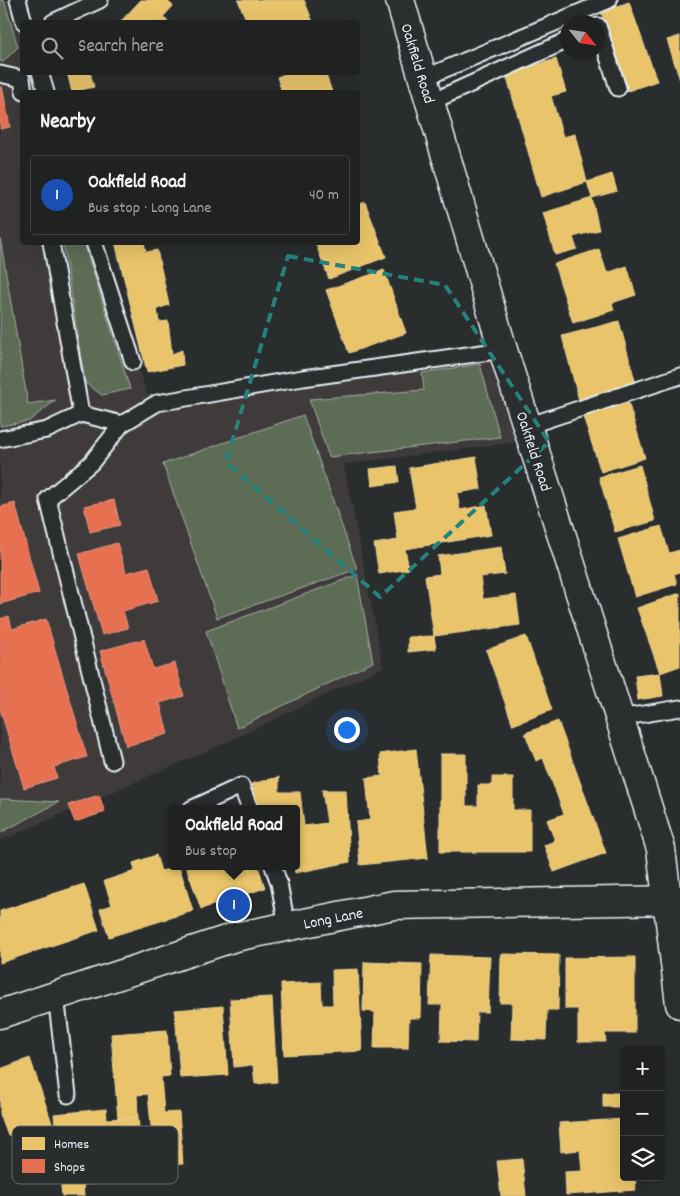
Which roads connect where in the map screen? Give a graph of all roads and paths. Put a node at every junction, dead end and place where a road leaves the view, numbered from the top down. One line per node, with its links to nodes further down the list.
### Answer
1 (18, 0): 5 (lane)
2 (100, 0): 6 (lane)
3 (400, 0): 14 (street, Oakfield Road)
4 (609, 0): 14 (lane)
5 (23, 20)
6 (57, 20)
7 (560, 43): 14 (lane)
8 (605, 48): 11 (lane)
9 (0, 74): 12 (lane)
10 (41, 75): 13 (lane)
11 (618, 88)
12 (24, 90)
13 (45, 90)
14 (427, 90): 17 (street, Oakfield Road)
15 (52, 245): 20 (lane)
16 (95, 245): 18 (lane)
17 (503, 350): 21 (lane); 22 (street, Oakfield Road)
18 (133, 362)
19 (680, 376): 22 (lane)
20 (81, 414): 21 (lane); 23 (lane)
21 (122, 424): 26 (lane)
22 (527, 426): 25 (street, Oakfield Road)
23 (0, 439)
24 (680, 708): 25 (lane)
25 (619, 718): 30 (street, Oakfield Road)
26 (112, 761)
27 (200, 805): 28 (lane)
28 (248, 805)
29 (275, 870): 31 (lane)
30 (673, 900): 31 (street, Long Lane); 33 (street, Oakfield Road)
31 (286, 926): 32 (street, Long Lane)
32 (56, 996): 34 (street, Long Lane); 35 (lane)
33 (680, 1004)
34 (0, 1014)
35 (68, 1095)

